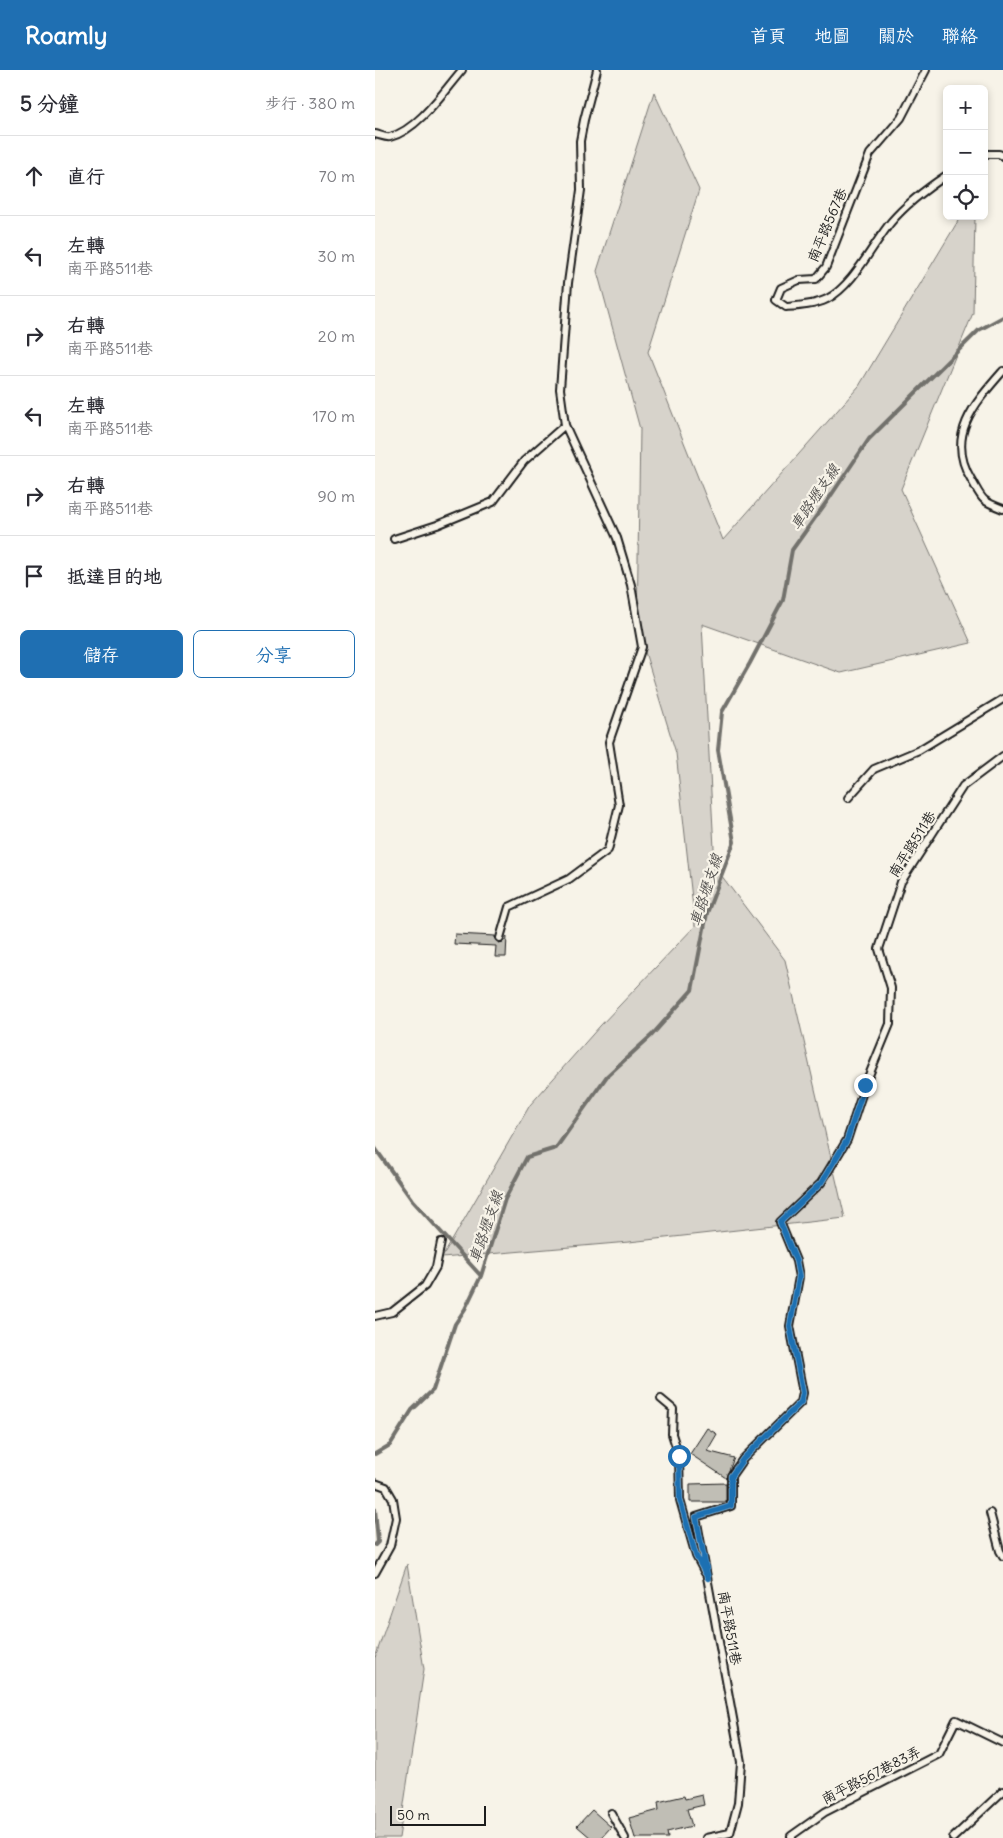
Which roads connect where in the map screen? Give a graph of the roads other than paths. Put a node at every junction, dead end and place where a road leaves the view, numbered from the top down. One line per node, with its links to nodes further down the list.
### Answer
1 (462, 70): 4 (lane)
2 (597, 70): 9 (lane)
3 (926, 70): 7 (lane, 南平路567巷)
4 (375, 134)
5 (988, 154): 6 (lane)
6 (1003, 156)
7 (943, 178)
8 (1003, 371): 10 (lane)
9 (565, 425): 11 (lane); 15 (lane)
10 (1003, 509)
11 (394, 539)
12 (1003, 698): 14 (lane)
13 (1003, 756): 23 (lane, 南平路511巷)
14 (848, 798)
15 (500, 938)
16 (441, 1242): 17 (lane)
17 (375, 1316)
18 (661, 1399): 23 (lane)
19 (375, 1483): 22 (lane)
20 (989, 1512): 21 (lane)
21 (1003, 1556)
22 (375, 1574)
23 (708, 1578): 28 (lane, 南平路511巷)
24 (1003, 1743): 29 (lane, 南平路567巷83弄)
25 (1003, 1791): 30 (lane)
26 (611, 1813): 27 (lane)
27 (625, 1838)
28 (705, 1838)
29 (792, 1838)
30 (953, 1838)

